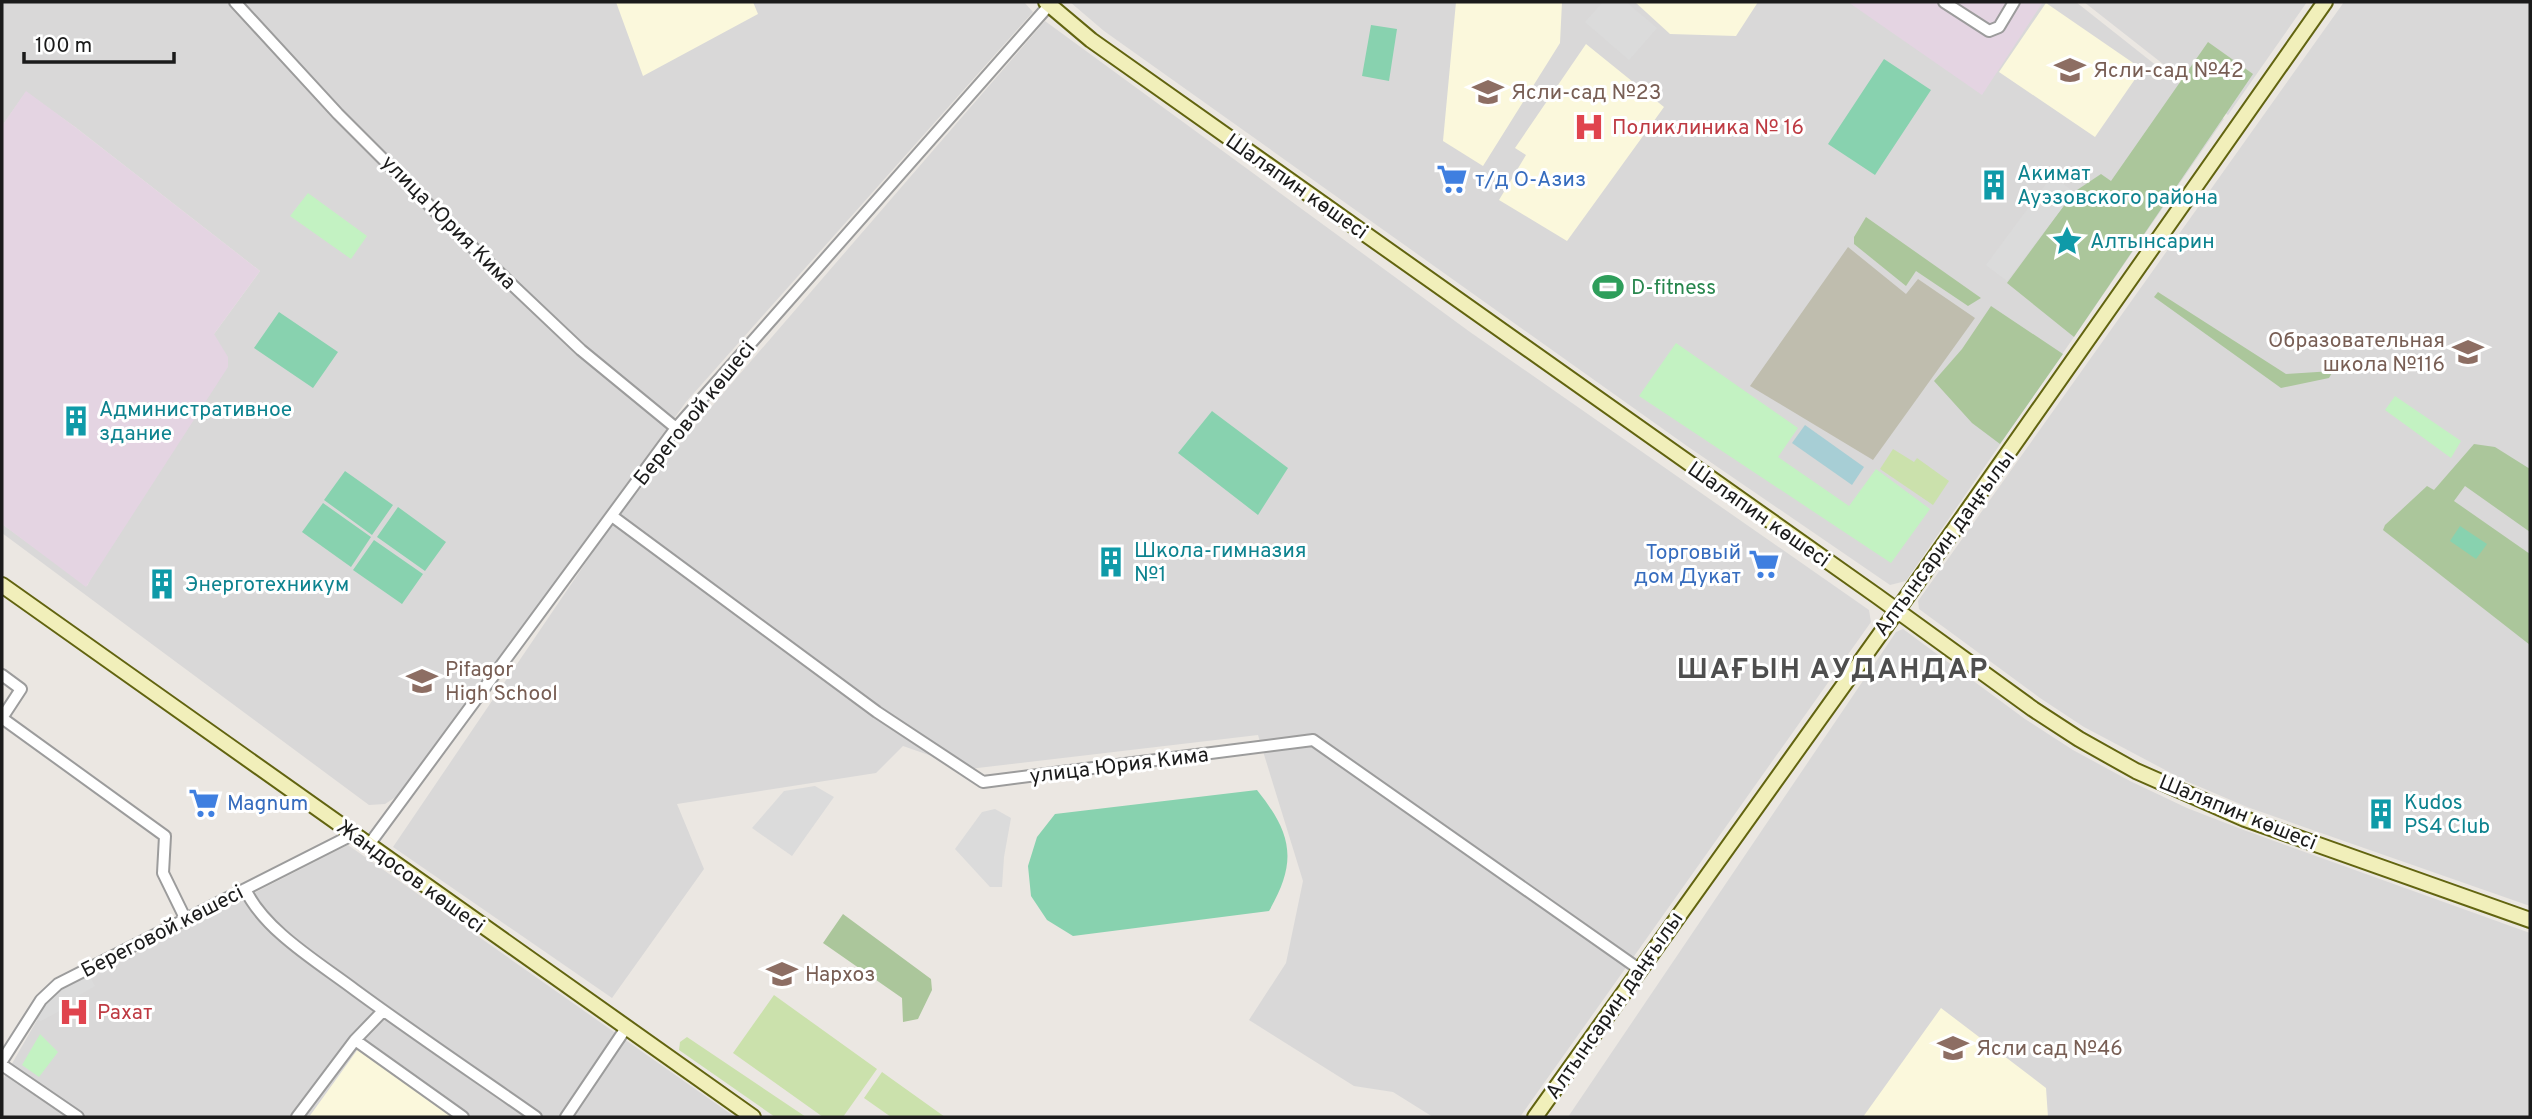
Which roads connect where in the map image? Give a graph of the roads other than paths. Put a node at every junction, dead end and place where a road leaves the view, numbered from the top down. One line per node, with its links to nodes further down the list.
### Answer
1 (235, 2): 6 (street, улица Юрия Кима)
2 (1944, 2): 3 (street)
3 (2014, 2)
4 (2325, 2): 9 (main road, Алтынсарин даңғылы)
5 (1049, 3): 6 (street, Береговой көшесі); 9 (main road, Шаляпин көшесі)
6 (676, 428): 7 (street, Береговой көшесі)
7 (612, 516): 12 (street, Береговой көшесі); 16 (street, улица Юрия Кима)
8 (2, 585): 11 (main road, Жандосов көшесі)
9 (1897, 610): 15 (main road, Шаляпин көшесі); 16 (main road, Алтынсарин даңғылы)
10 (2, 675): 14 (street)
11 (352, 835): 12 (main road, Жандосов көшесі); 13 (street, Береговой көшесі)
12 (368, 846): 18 (main road, Жандосов көшесі)
13 (245, 889): 14 (street, Береговой көшесі); 17 (street)
14 (186, 920): 20 (street, Береговой көшесі)
15 (2530, 920)
16 (1639, 969): 27 (main road, Алтынсарин даңғылы)
17 (383, 1011): 19 (street); 24 (street)
18 (626, 1028): 25 (street); 26 (main road, Жандосов көшесі)
19 (355, 1040): 22 (street); 23 (street)
20 (2, 1063): 21 (street)
21 (78, 1117)
22 (296, 1117)
23 (463, 1117)
24 (536, 1117)
25 (566, 1117)
26 (753, 1117)
27 (1535, 1117)

